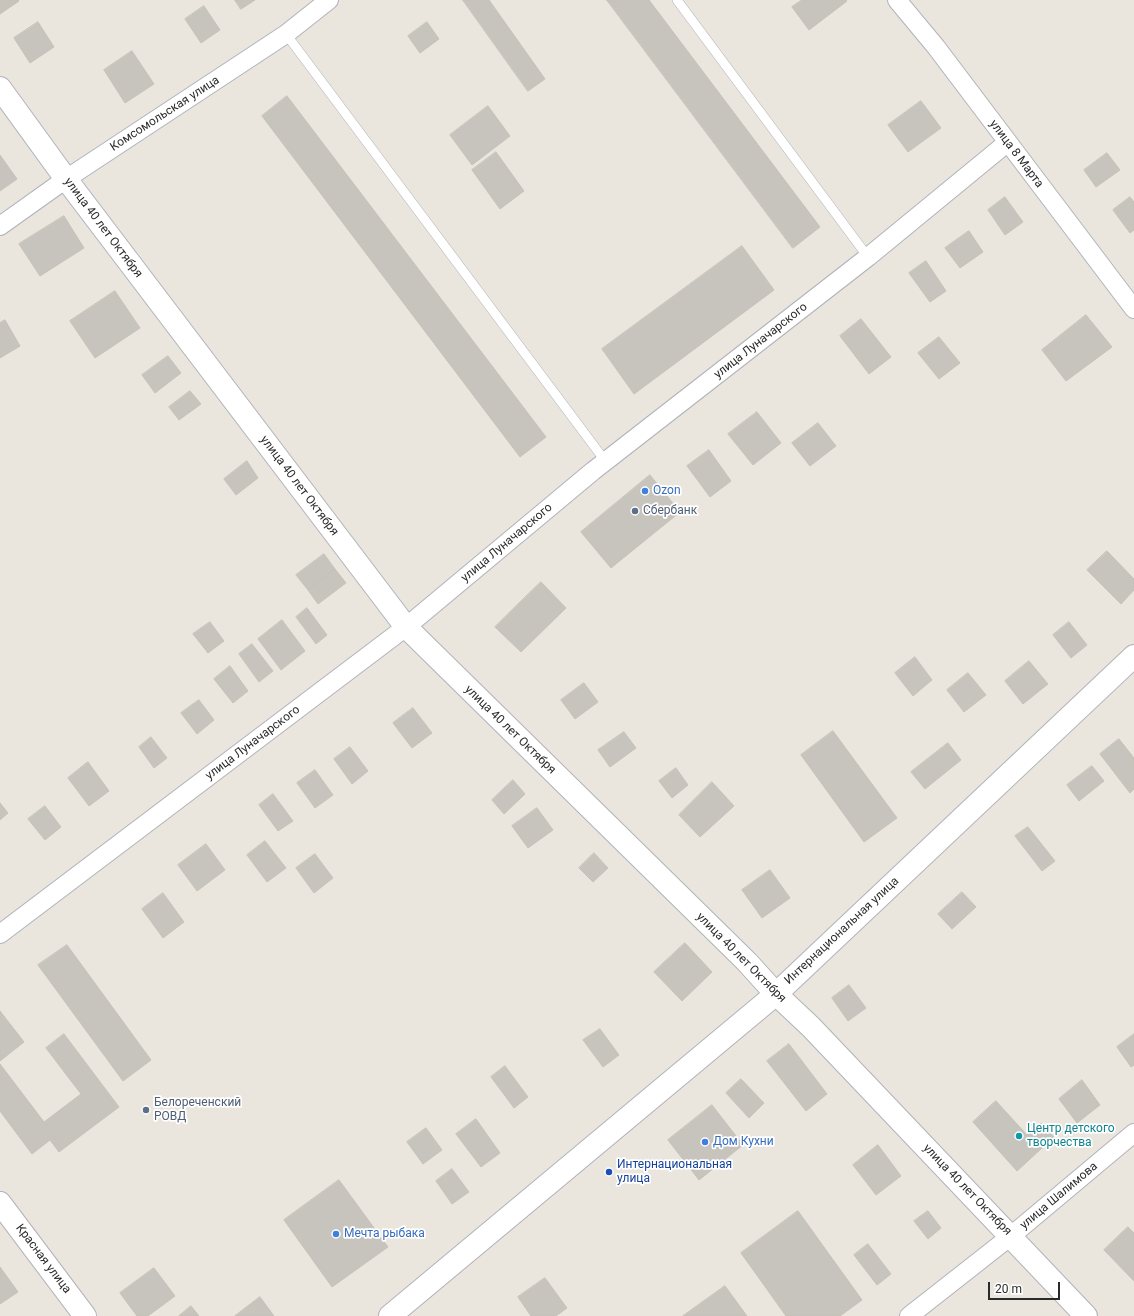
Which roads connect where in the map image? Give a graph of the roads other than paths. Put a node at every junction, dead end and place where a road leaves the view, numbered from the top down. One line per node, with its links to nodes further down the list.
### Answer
1 (329, 0): 4 (street, Комсомольская улица)
2 (677, 0): 9 (lane)
3 (897, 0): 6 (street, улица 8 Марта)
4 (286, 34): 7 (street, Комсомольская улица); 11 (lane)
5 (0, 88): 7 (street, улица 40 лет Октября)
6 (1008, 142): 9 (street, улица Луначарского); 10 (street, улица 8 Марта)
7 (66, 179): 8 (street, Комсомольская улица); 12 (street, улица 40 лет Октября)
8 (0, 226)
9 (868, 257): 11 (street, улица Луначарского)
10 (1134, 309)
11 (606, 462): 12 (street, улица Луначарского)
12 (406, 627): 14 (street, улица Луначарского); 15 (street, улица 40 лет Октября)
13 (1134, 656): 15 (street, Интернациональная улица)
14 (0, 934)
15 (776, 994): 18 (street, улица 40 лет Октября); 20 (street, Интернациональная улица)
16 (1134, 1133): 18 (street, улица Шалимова)
17 (0, 1203): 19 (street, Красная улица)
18 (1011, 1236): 21 (street, улица Шалимова); 22 (street, улица 40 лет Октября)
19 (85, 1316)
20 (390, 1316)
21 (908, 1316)
22 (1086, 1316)

